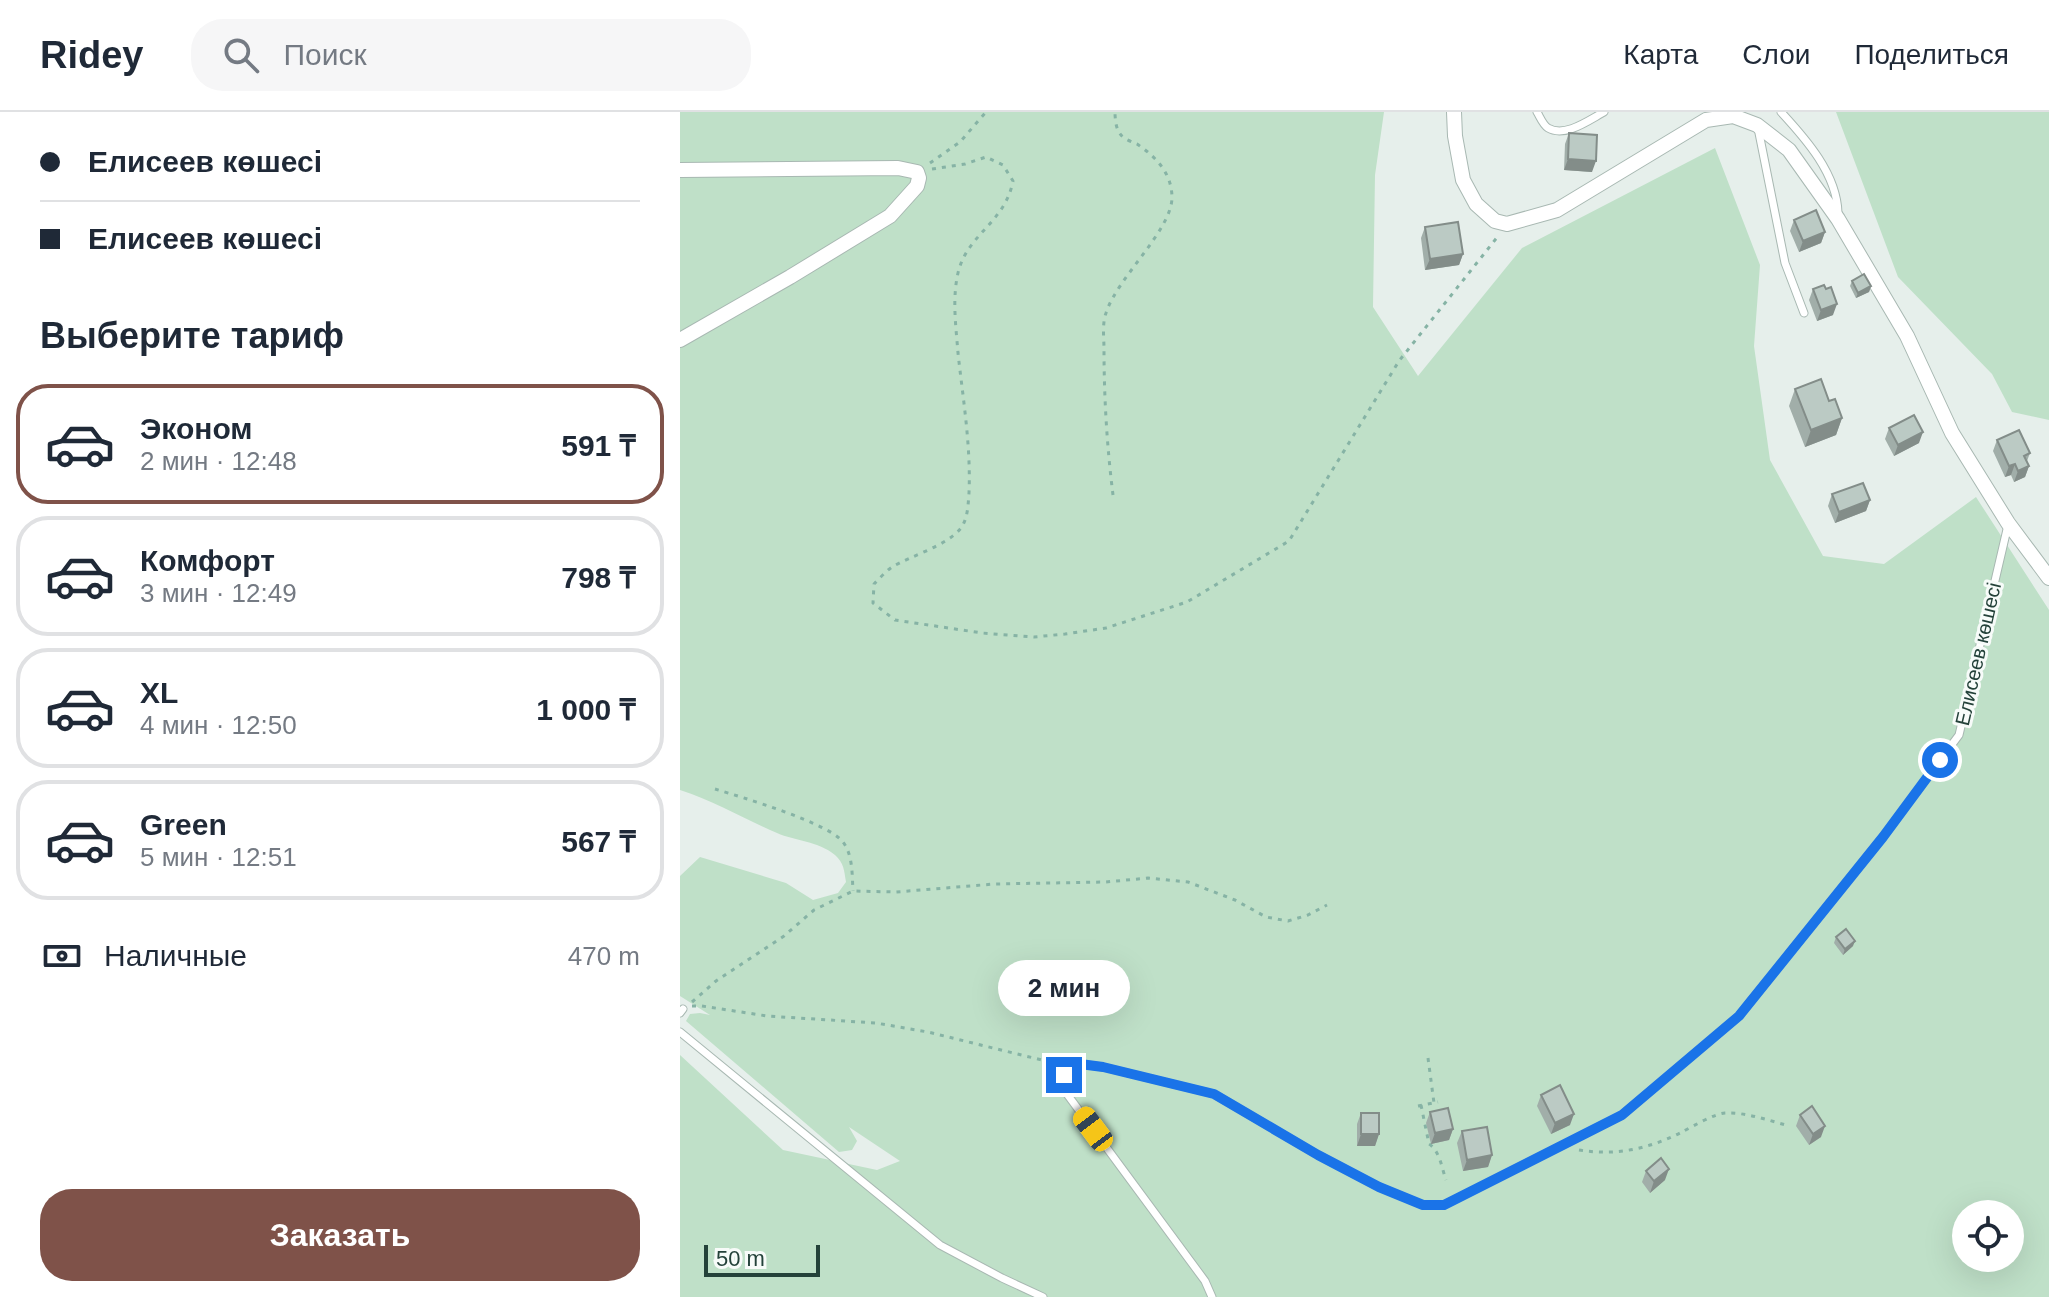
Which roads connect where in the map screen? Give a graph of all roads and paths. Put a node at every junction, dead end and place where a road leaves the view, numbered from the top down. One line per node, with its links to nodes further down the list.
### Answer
1 (986, 112): 9 (path)
2 (1115, 112): 14 (path)
3 (1454, 112): 11 (street)
4 (1537, 112): 5 (lane)
5 (1604, 112)
6 (1781, 112): 10 (lane)
7 (1757, 125): 10 (street); 11 (street); 12 (lane)
8 (680, 170): 9 (street)
9 (917, 172): 11 (path); 13 (street)
10 (1838, 219): 15 (street)
11 (1507, 224)
12 (1804, 313)
13 (680, 340)
14 (1113, 495)
15 (2008, 523): 16 (street); 25 (lane, Елисеев көшесі)
16 (2049, 578)
17 (715, 789): 18 (path)
18 (853, 891): 19 (path); 20 (path)
19 (1327, 905)
20 (682, 1011): 23 (path)
21 (680, 1032): 27 (lane)
22 (1428, 1058): 26 (path)
23 (1070, 1067): 25 (lane, Елисеев көшесі); 28 (lane)
24 (1786, 1125): 25 (path)
25 (1559, 1146)
26 (1446, 1180)
27 (1043, 1297)
28 (1212, 1297)

